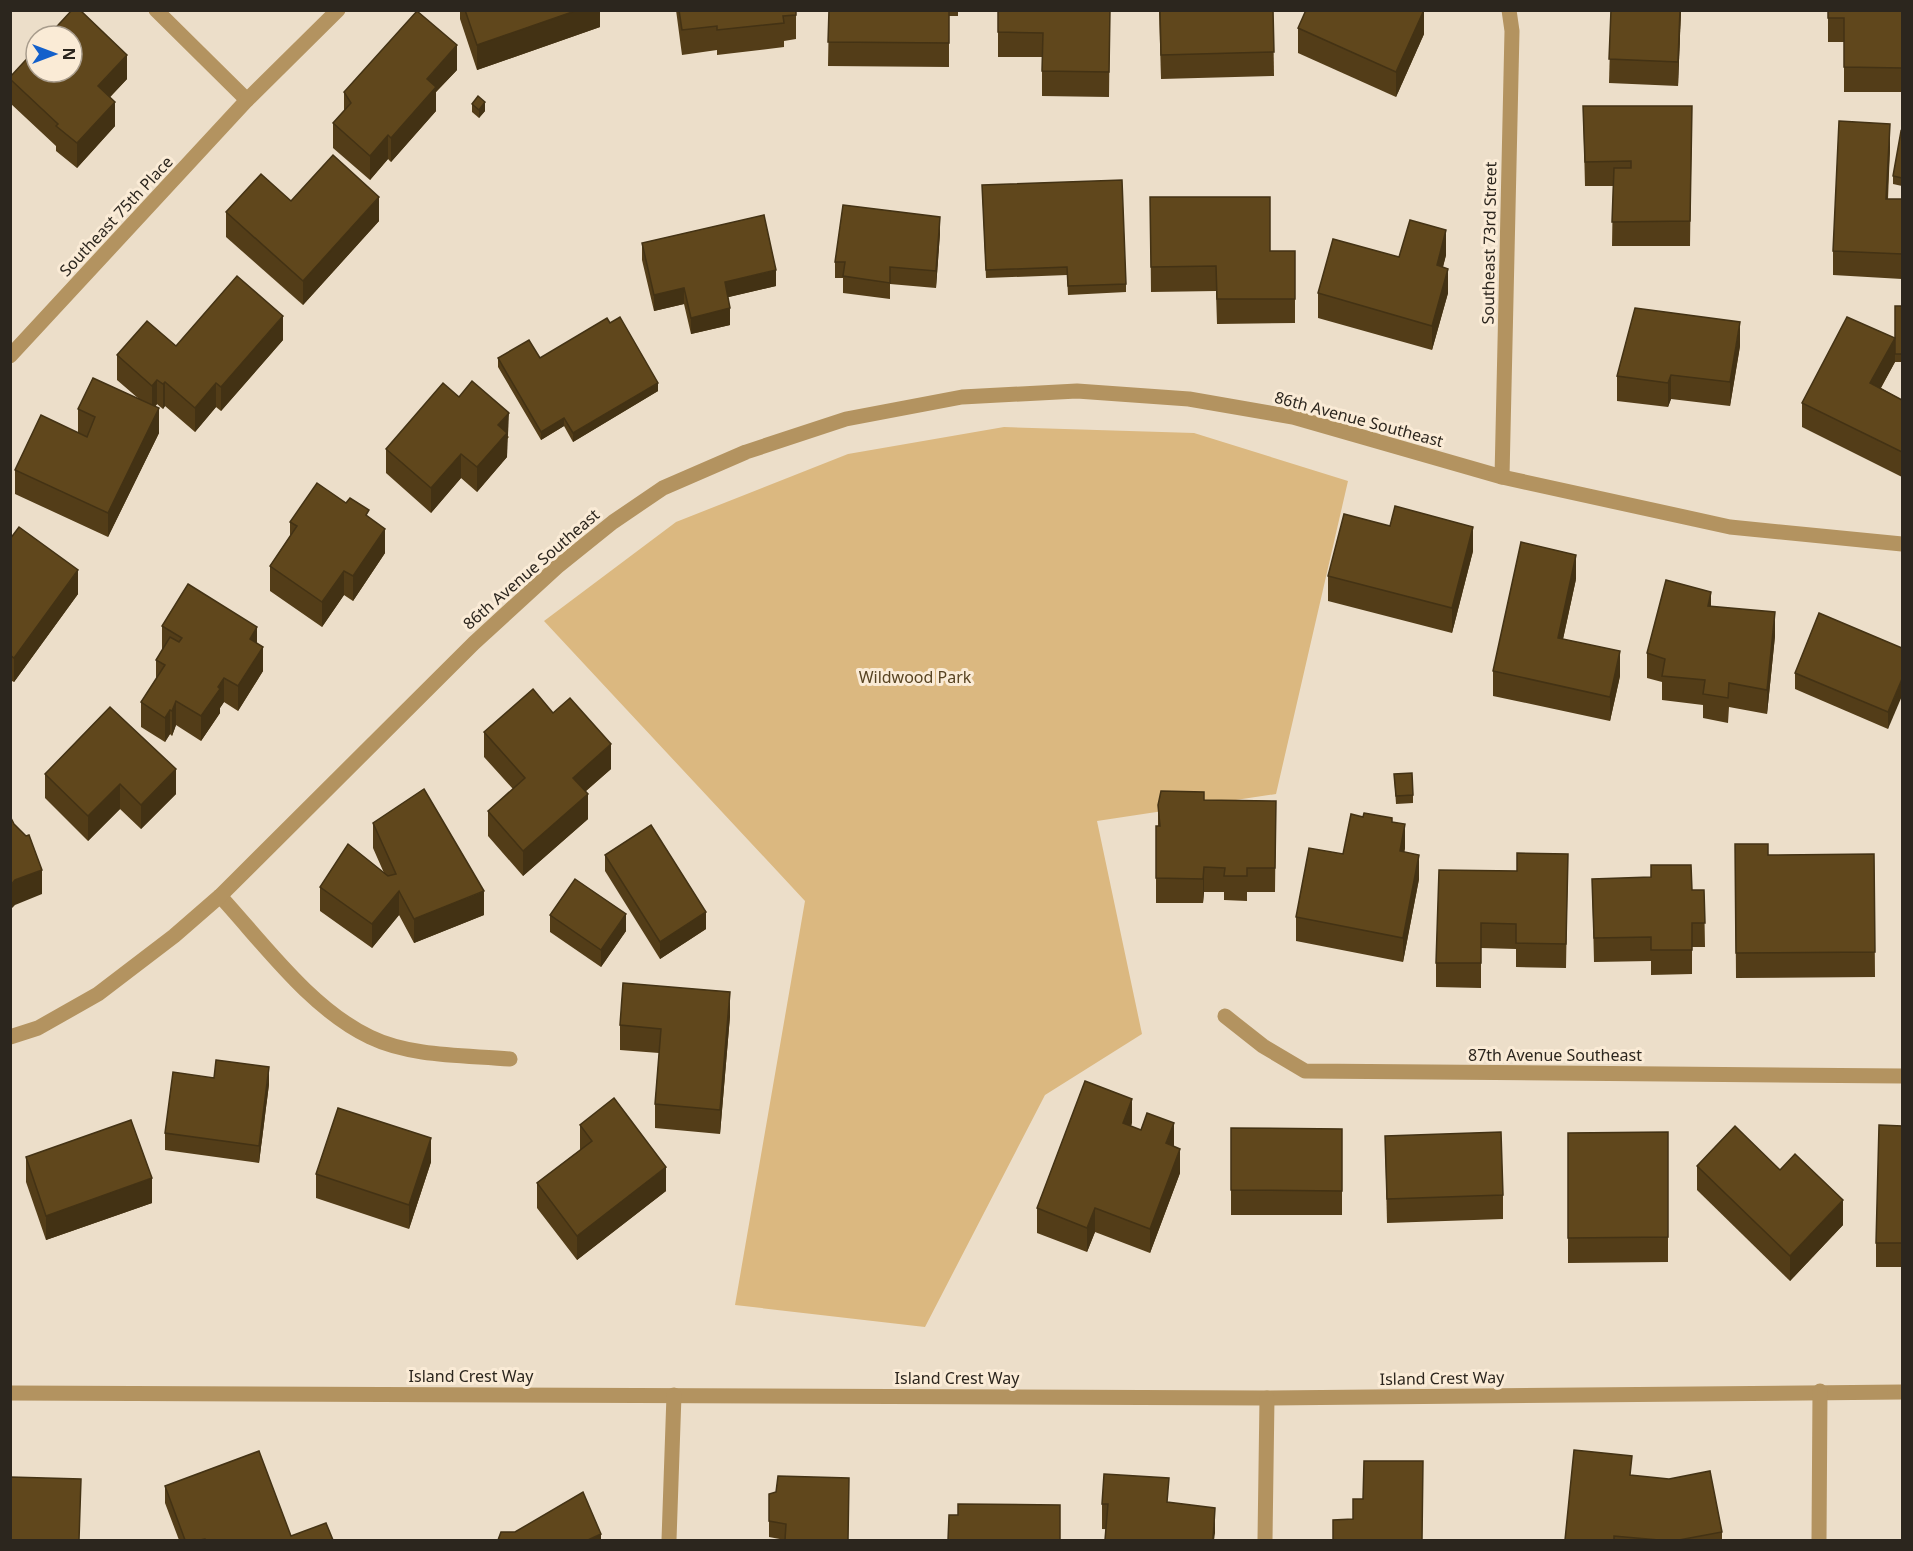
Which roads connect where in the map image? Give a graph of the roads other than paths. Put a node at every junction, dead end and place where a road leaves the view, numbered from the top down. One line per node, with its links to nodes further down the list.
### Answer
1 (156, 10): 4 (street)
2 (338, 10): 4 (street, Southeast 75th Place)
3 (1509, 10): 6 (street, Southeast 73rd Street)
4 (247, 100): 5 (street, Southeast 75th Place)
5 (10, 356)
6 (1502, 477): 7 (street, 86th Avenue Southeast); 8 (street, 86th Avenue Southeast)
7 (1902, 544)
8 (220, 896): 10 (street, 86th Avenue Southeast); 11 (street)
9 (1225, 1016): 12 (street, 87th Avenue Southeast)
10 (10, 1037)
11 (510, 1059)
12 (1902, 1076)
13 (1820, 1391): 14 (street, Island Crest Way); 17 (street, Island Crest Way); 20 (street)
14 (1902, 1392)
15 (10, 1393): 16 (street, Island Crest Way)
16 (674, 1395): 17 (street, Island Crest Way); 18 (street)
17 (1267, 1398): 19 (street)
18 (669, 1540)
19 (1265, 1540)
20 (1819, 1540)

